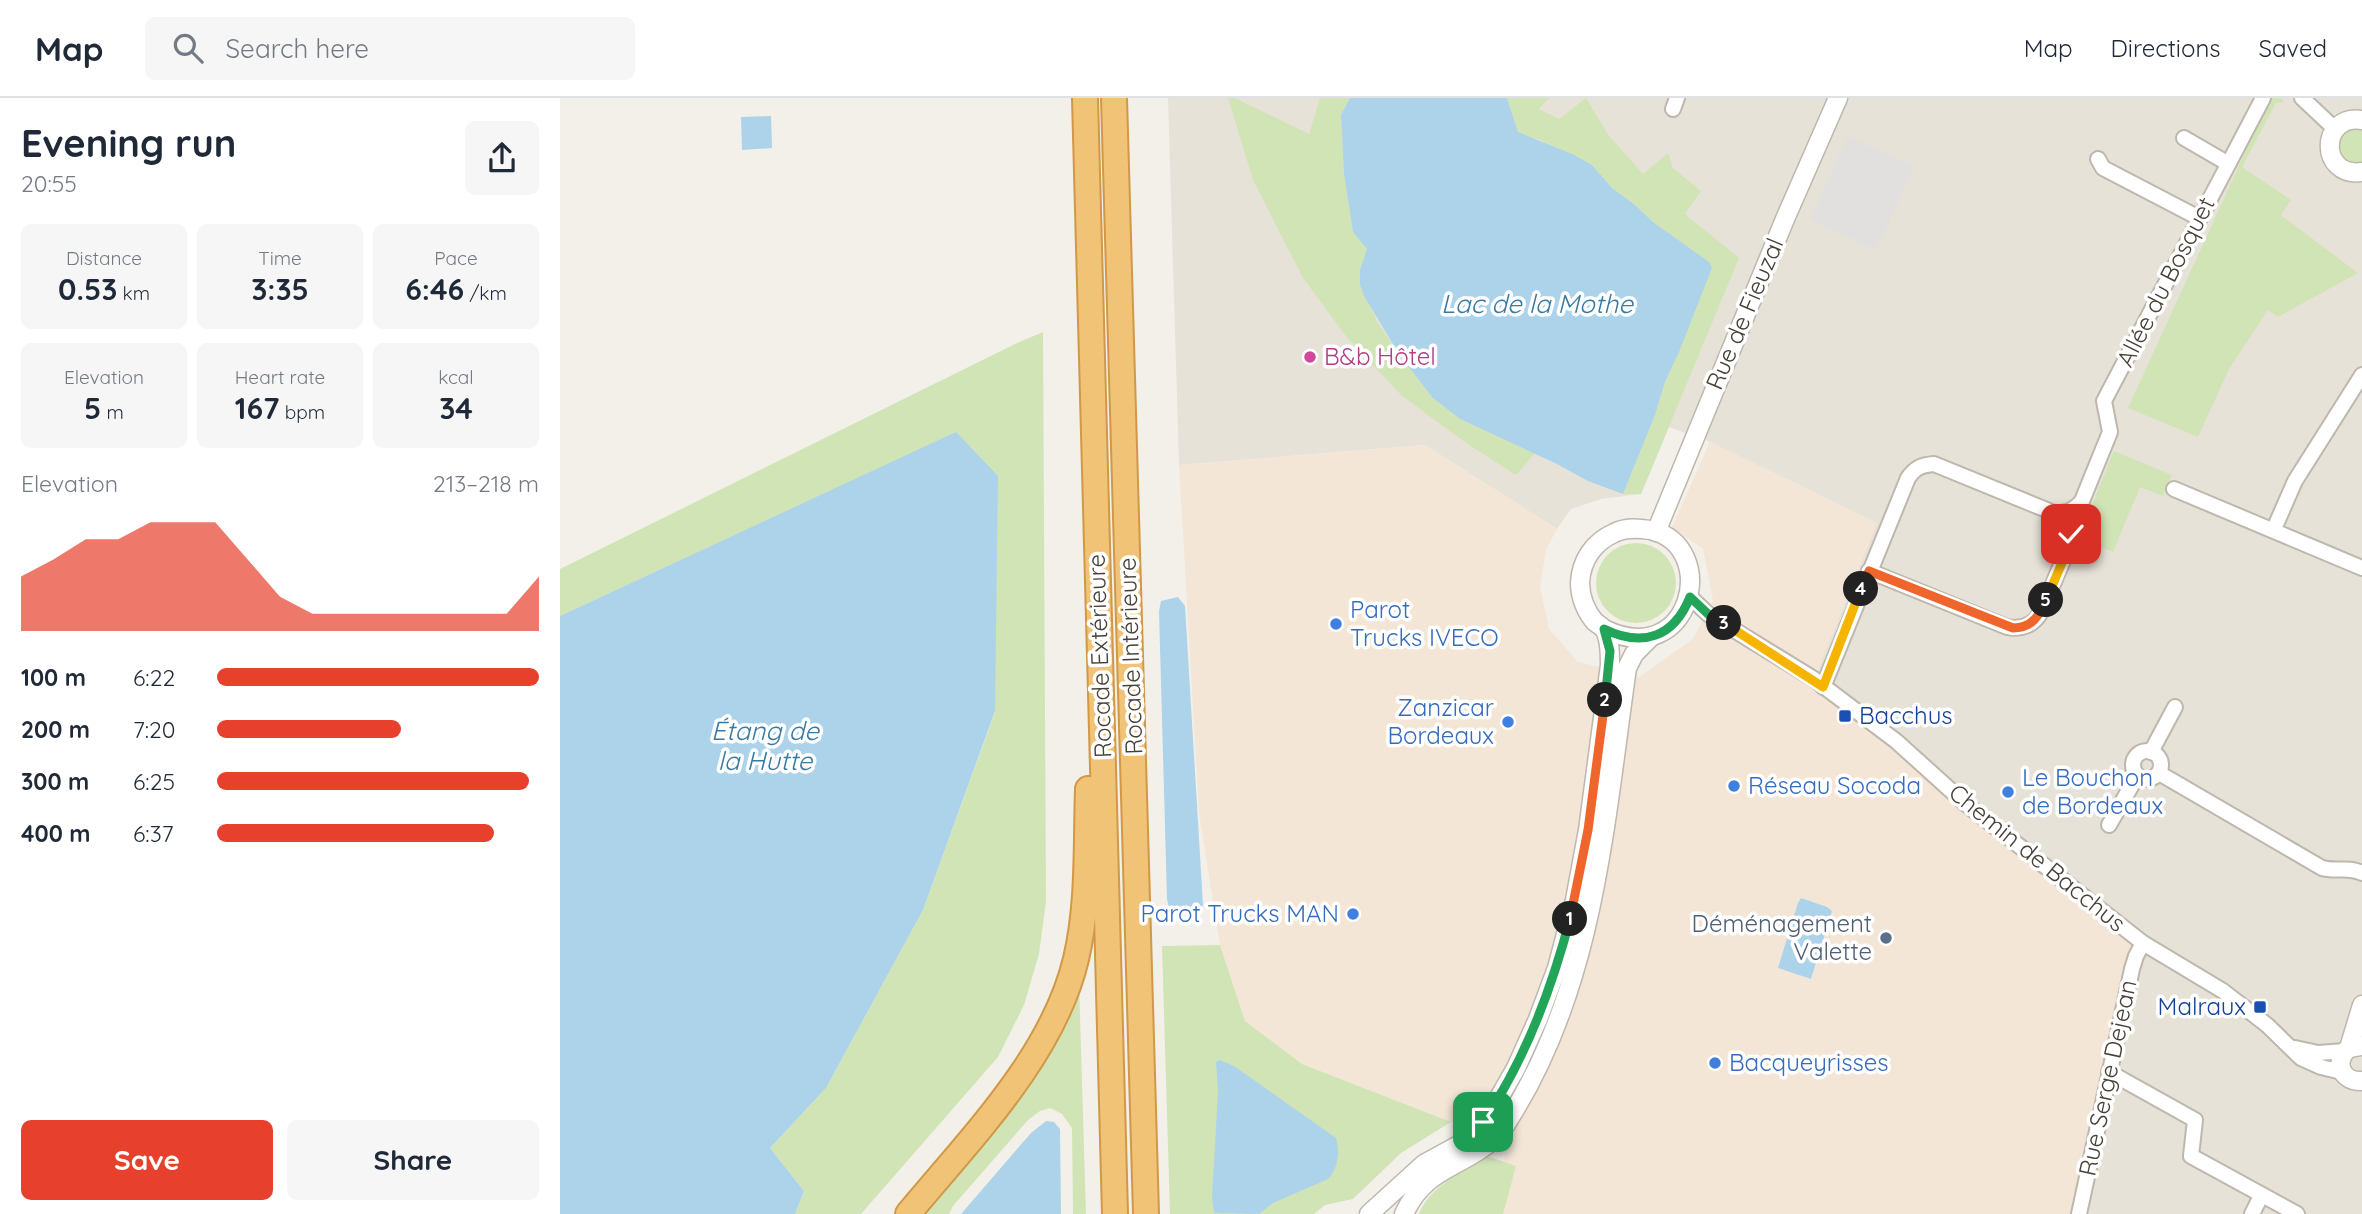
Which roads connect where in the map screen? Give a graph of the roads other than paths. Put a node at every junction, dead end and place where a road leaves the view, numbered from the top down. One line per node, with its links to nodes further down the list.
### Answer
1 (1071, 98): 14 (highway)
2 (1085, 98): 14 (highway, Rocade Extérieure)
3 (1114, 98): 42 (highway, Rocade Intérieure)
4 (1839, 98): 20 (street, Rue de Fieuzal)
5 (2263, 98): 11 (street, Allée du Bosquet)
6 (2302, 98): 8 (street)
7 (2362, 120): 8 (street)
8 (2335, 129): 12 (street)
9 (2184, 138): 11 (street)
10 (2098, 159): 13 (street)
11 (2227, 163): 13 (street, Allée du Bosquet)
12 (2362, 172)
13 (2199, 218): 17 (street, Allée du Bosquet)
14 (1090, 267): 18 (highway, Rocade Extérieure)
15 (2362, 375): 19 (street)
16 (2174, 489): 19 (street)
17 (2065, 513): 22 (street); 22 (street)
18 (1096, 529): 40 (highway); 41 (highway, Rocade Extérieure)
19 (2274, 529): 21 (street)
20 (1656, 531): 23 (street); 24 (street)
21 (2362, 568)
22 (1869, 571): 26 (street)
23 (1690, 597): 25 (street); 26 (street, Chemin de Bacchus)
24 (1604, 629): 25 (street); 43 (street)
25 (1651, 637): 44 (street)
26 (1823, 687): 33 (street, Chemin de Bacchus)
27 (2175, 707): 28 (street)
28 (2151, 752): 29 (street); 30 (street)
29 (2159, 773): 30 (street); 32 (street)
30 (2137, 776): 31 (street)
31 (2109, 825)
32 (2362, 873)
33 (2143, 943): 35 (street, Chemin de Bacchus); 37 (street, Rue Serge Dejean)
34 (2362, 1005): 36 (street)
35 (2285, 1042): 36 (street, Chemin de Bacchus); 38 (street, Chemin de Bacchus)
36 (2352, 1048): 38 (street)
37 (2109, 1072): 39 (street); 45 (street, Rue Serge Dejean)
38 (2354, 1082)
39 (2261, 1196): 46 (street); 47 (street)
40 (908, 1214)
41 (1115, 1214)
42 (1146, 1214)
43 (1369, 1214)
44 (1404, 1214)
45 (2079, 1214)
46 (2252, 1214)
47 (2297, 1214)

